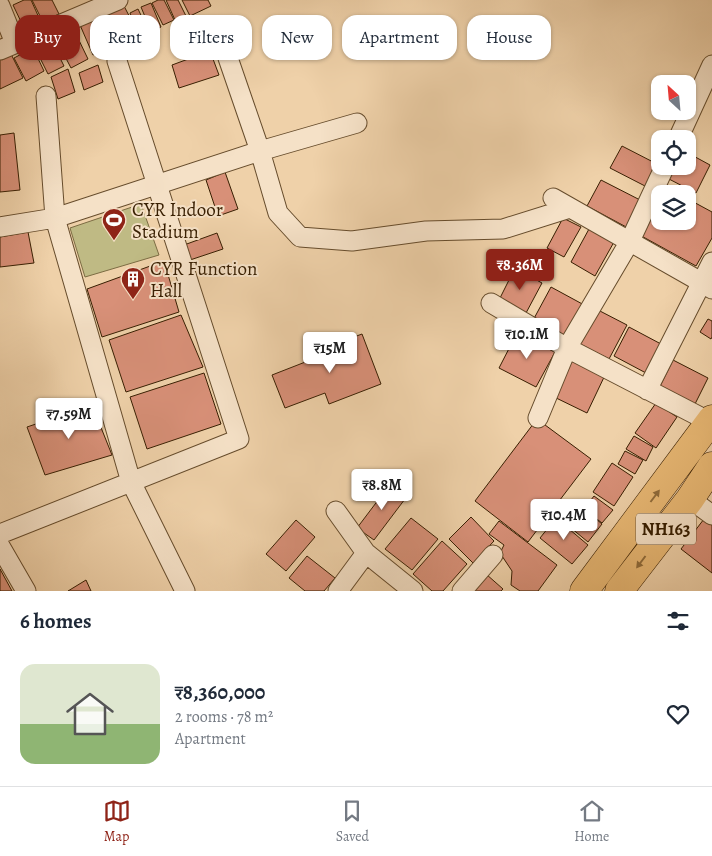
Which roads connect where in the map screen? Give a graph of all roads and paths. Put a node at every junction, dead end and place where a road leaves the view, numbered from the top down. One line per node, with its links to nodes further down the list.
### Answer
1 (118, 0): 2 (street)
2 (99, 4): 4 (street)
3 (0, 6): 4 (street)
4 (8, 46)
5 (229, 60): 11 (street)
6 (117, 61): 13 (street)
7 (712, 65): 10 (street)
8 (46, 96): 16 (street)
9 (357, 123): 11 (street)
10 (682, 130)
11 (260, 151): 13 (street); 15 (street)
12 (661, 175): 18 (street)
13 (157, 186): 16 (street); 27 (street)
14 (553, 198): 15 (street)
15 (570, 208): 18 (street)
16 (55, 218): 17 (street); 27 (street)
17 (0, 227)
18 (630, 241): 20 (street); 22 (street)
19 (712, 262): 20 (street)
20 (707, 285): 23 (street)
21 (491, 303): 22 (street)
22 (567, 348): 23 (street); 24 (street)
23 (647, 390): 25 (street)
24 (538, 418)
25 (711, 421): 40 (highway, NH163, one-way to 25)
26 (712, 466): 28 (highway, NH163)
27 (131, 482): 31 (street); 36 (street)
28 (690, 499): 30 (street); 41 (highway, NH163, one-way to 41)
29 (336, 511): 33 (street)
30 (712, 515)
31 (0, 534)
32 (0, 546): 35 (street)
33 (366, 553): 37 (street); 38 (street)
34 (493, 555): 39 (street)
35 (26, 591)
36 (185, 591)
37 (338, 591)
38 (413, 591)
39 (462, 591)
40 (584, 591)
41 (619, 591)

